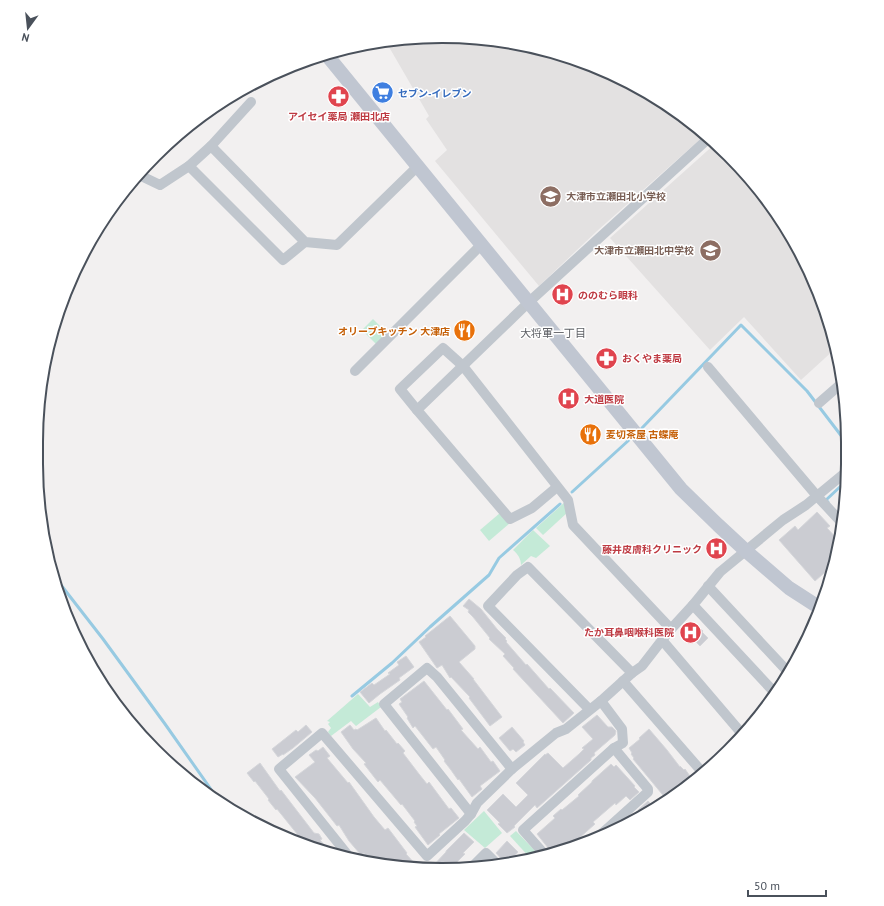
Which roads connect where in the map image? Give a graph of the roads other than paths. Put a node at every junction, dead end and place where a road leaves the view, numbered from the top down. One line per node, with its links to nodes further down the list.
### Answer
1 (330, 59): 6 (street)
2 (251, 102): 4 (street)
3 (705, 142): 10 (street)
4 (211, 146): 5 (street); 8 (street)
5 (188, 166): 7 (street); 8 (street)
6 (418, 166): 8 (street); 9 (street)
7 (144, 177)
8 (305, 242)
9 (482, 244): 10 (street); 13 (street)
10 (529, 302): 11 (street); 21 (street)
11 (463, 366): 16 (street); 16 (street); 18 (street)
12 (708, 367): 19 (street)
13 (355, 371)
14 (837, 387): 15 (street)
15 (819, 403)
16 (417, 410): 18 (street)
17 (840, 478): 19 (street)
18 (557, 487): 25 (street)
19 (817, 496): 20 (street); 21 (street)
20 (838, 518)
21 (746, 551): 22 (street); 24 (street)
22 (708, 586): 23 (street); 27 (street)
23 (692, 605): 25 (street); 30 (street)
24 (815, 605)
25 (671, 628): 26 (street)
26 (662, 640): 28 (street); 33 (street)
27 (785, 669)
28 (632, 673): 29 (street); 32 (street)
29 (623, 680): 31 (street); 36 (street)
30 (772, 689)
31 (601, 701): 32 (street); 34 (street)
32 (590, 710): 35 (street)
33 (739, 730)
34 (614, 748): 38 (street); 40 (street)
35 (512, 769): 37 (street); 37 (street)
36 (699, 769)
37 (471, 814): 39 (street)
38 (611, 825)
39 (344, 850)
40 (541, 850)
41 (493, 860): 42 (street)
42 (478, 861)

